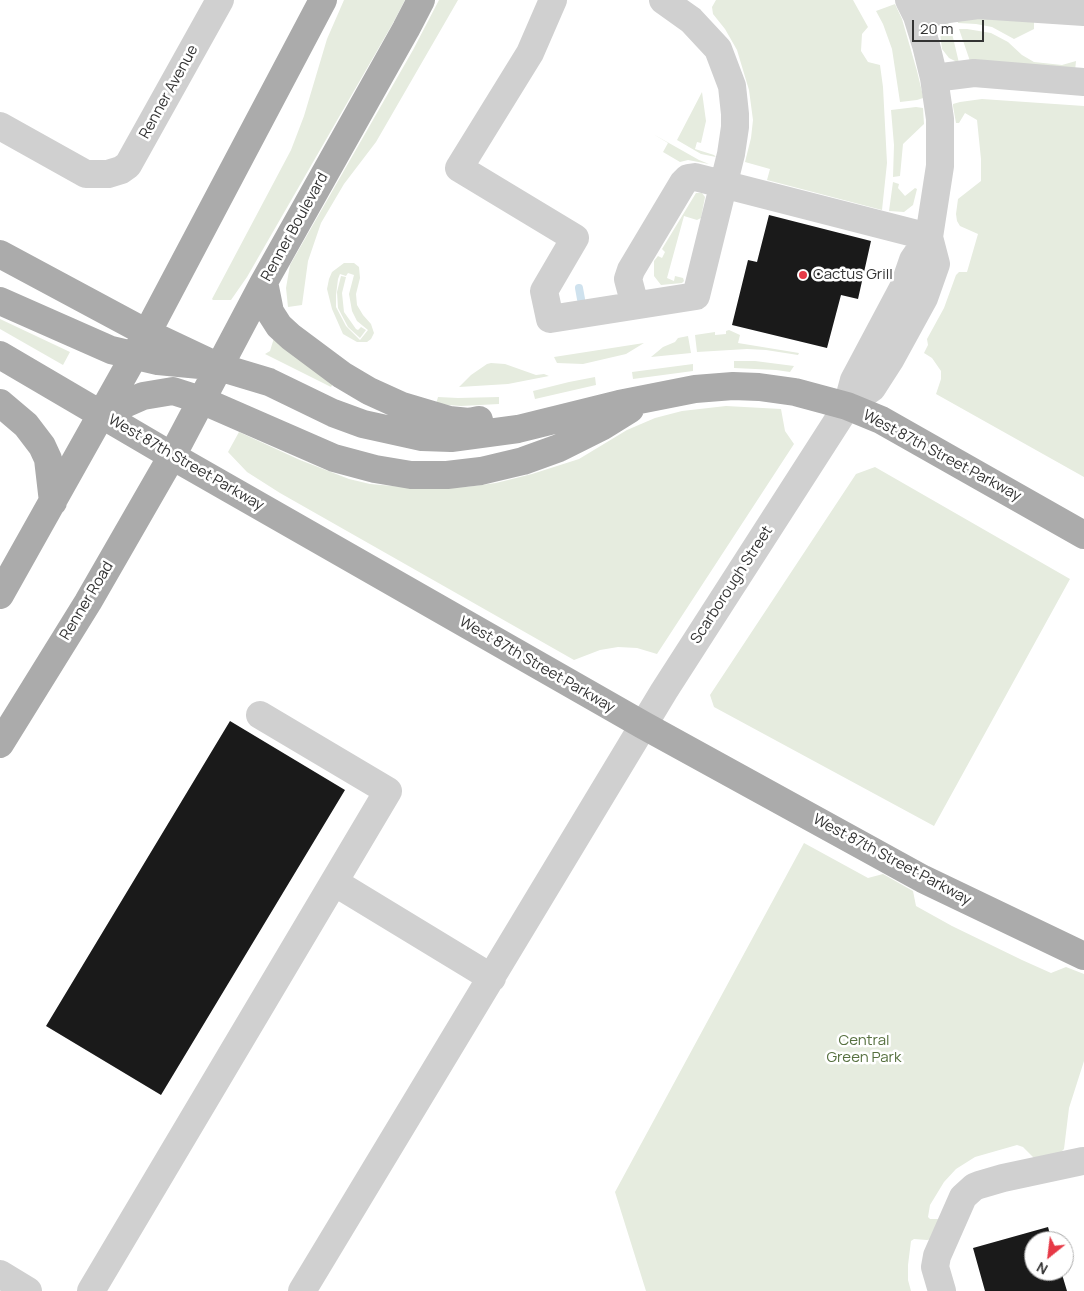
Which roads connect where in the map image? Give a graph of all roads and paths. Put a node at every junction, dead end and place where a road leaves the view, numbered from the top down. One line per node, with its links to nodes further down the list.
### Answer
1 (220, 0): 11 (street, Renner Avenue)
2 (323, 0): 18 (main road)
3 (421, 0): 15 (main road, Renner Boulevard)
4 (553, 0): 17 (street)
5 (663, 0): 7 (street)
6 (913, 8): 8 (street); 9 (street, Scarborough Street)
7 (696, 10): 12 (street)
8 (1084, 12)
9 (934, 78): 10 (street); 13 (street, Scarborough Street)
10 (1084, 82)
11 (0, 126)
12 (724, 184): 13 (street); 17 (street); 17 (street)
13 (930, 237): 25 (street, Scarborough Street)
14 (0, 254): 18 (main road, West 87th Street Parkway)
15 (264, 282): 20 (main road, Renner Boulevard); 24 (main road)
16 (0, 301): 18 (main road)
17 (635, 306)
18 (140, 344): 20 (main road, West 87th Street Parkway); 26 (main road)
19 (0, 355): 26 (main road, West 87th Street Parkway)
20 (219, 367): 22 (main road, Renner Boulevard); 24 (main road, West 87th Street Parkway)
21 (653, 397): 22 (main road); 24 (main road, West 87th Street Parkway); 25 (main road, West 87th Street Parkway)
22 (201, 400): 26 (main road); 27 (main road, Renner Boulevard)
23 (0, 403): 28 (main road)
24 (619, 404)
25 (847, 406): 29 (main road, West 87th Street Parkway); 32 (street, Scarborough Street)
26 (102, 414): 27 (main road, West 87th Street Parkway); 28 (main road)
27 (172, 456): 32 (main road, West 87th Street Parkway); 33 (main road, Renner Road)
28 (52, 502): 30 (main road)
29 (1084, 535)
30 (0, 595)
31 (260, 715): 34 (street)
32 (643, 725): 35 (main road, West 87th Street Parkway); 36 (street, Scarborough Street)
33 (0, 744)
34 (334, 882): 36 (street); 42 (street)
35 (1084, 956)
36 (492, 978): 43 (street, Scarborough Street)
37 (1084, 1140): 38 (street)
38 (1084, 1161): 39 (street); 44 (street)
39 (1084, 1166)
40 (0, 1274): 41 (street)
41 (28, 1291)
42 (91, 1291)
43 (302, 1291)
44 (942, 1291)

